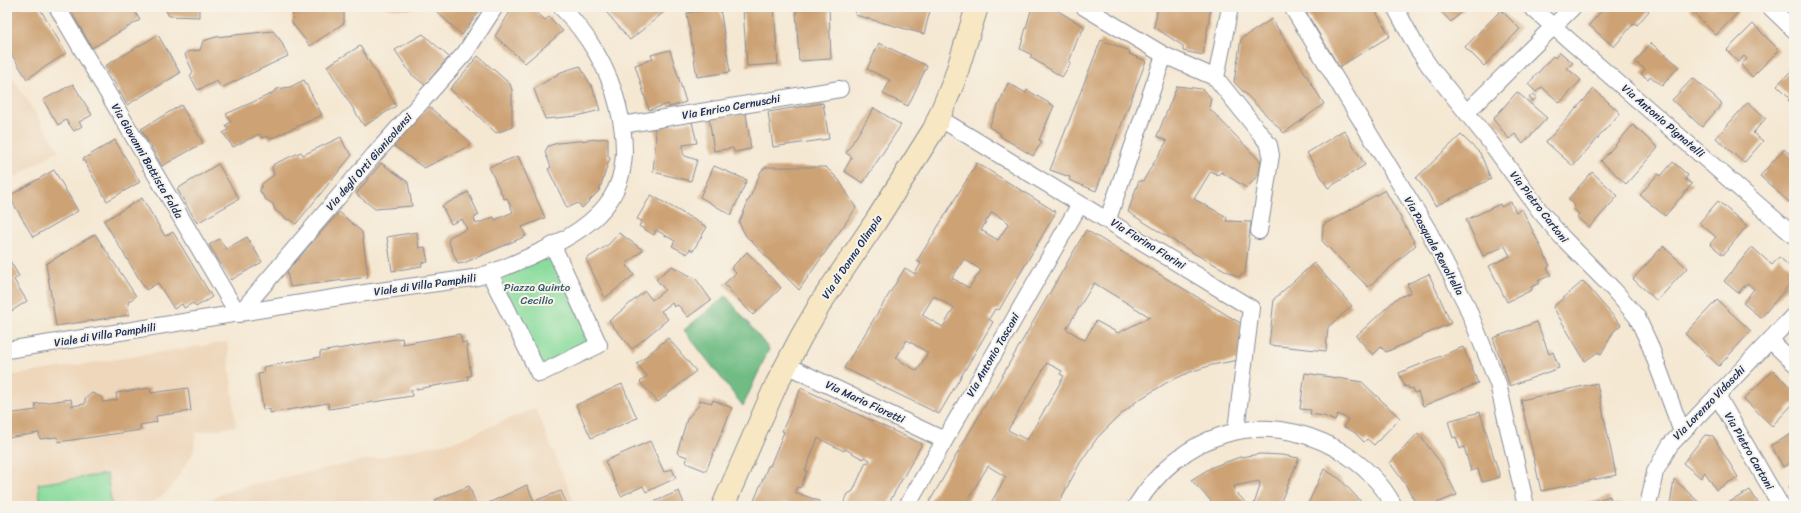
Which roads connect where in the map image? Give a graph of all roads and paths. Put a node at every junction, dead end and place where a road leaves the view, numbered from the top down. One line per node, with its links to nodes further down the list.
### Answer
1 (57, 7): 26 (street, Via Giovanni Battista Falda)
2 (495, 7): 26 (street, Via degli Orti Gianicolensi)
3 (561, 7): 19 (street, Viale di Villa Pamphili)
4 (978, 7): 18 (street, Via di Donna Olimpia)
5 (1084, 7): 14 (street)
6 (1230, 7): 15 (street)
7 (1292, 7): 40 (street, Via Pasquale Revoltella)
8 (1395, 7): 17 (street, Via Pietro Cartoni)
9 (1531, 7): 12 (street, Via Antonio Pignatelli)
10 (1573, 7): 12 (street)
11 (1770, 7): 13 (street)
12 (1554, 27): 17 (street); 23 (street, Via Antonio Pignatelli)
13 (1794, 30)
14 (1164, 55): 15 (street); 21 (street)
15 (1216, 78): 22 (street)
16 (840, 88): 19 (street, Via Enrico Cernuschi)
17 (1467, 112): 34 (street, Via Pietro Cartoni)
18 (939, 118): 20 (street, Via Fiorino Fiorini); 31 (street, Via di Donna Olimpia)
19 (622, 125): 24 (street, Viale di Villa Pamphili)
20 (1080, 204): 21 (street, Via Fiorino Fiorini); 35 (street, Via Antonio Toscani)
21 (1108, 219): 33 (street, Via Fiorino Fiorini)
22 (1259, 231)
23 (1794, 236)
24 (553, 246): 25 (street, Viale di Villa Pamphili); 25 (street)
25 (490, 274): 26 (street, Viale di Villa Pamphili)
26 (240, 314): 29 (street, Viale di Villa Pamphili)
27 (1794, 315): 28 (street, Via Lorenzo Vidaschi)
28 (1770, 340): 30 (street); 32 (street, Via Lorenzo Vidaschi)
29 (7, 350)
30 (1794, 363)
31 (786, 364): 35 (street, Via Mario Fioretti); 36 (street, Via di Donna Olimpia)
32 (1717, 395): 34 (street, Via Lorenzo Vidaschi); 42 (street, Via Pietro Cartoni)
33 (1236, 430): 38 (street); 39 (street)
34 (1682, 432): 41 (street, Via Lorenzo Vidaschi)
35 (944, 440): 37 (street, Via Antonio Toscani)
36 (723, 506)
37 (907, 506)
38 (1136, 506)
39 (1394, 506)
40 (1526, 506)
41 (1648, 506)
42 (1781, 506)

